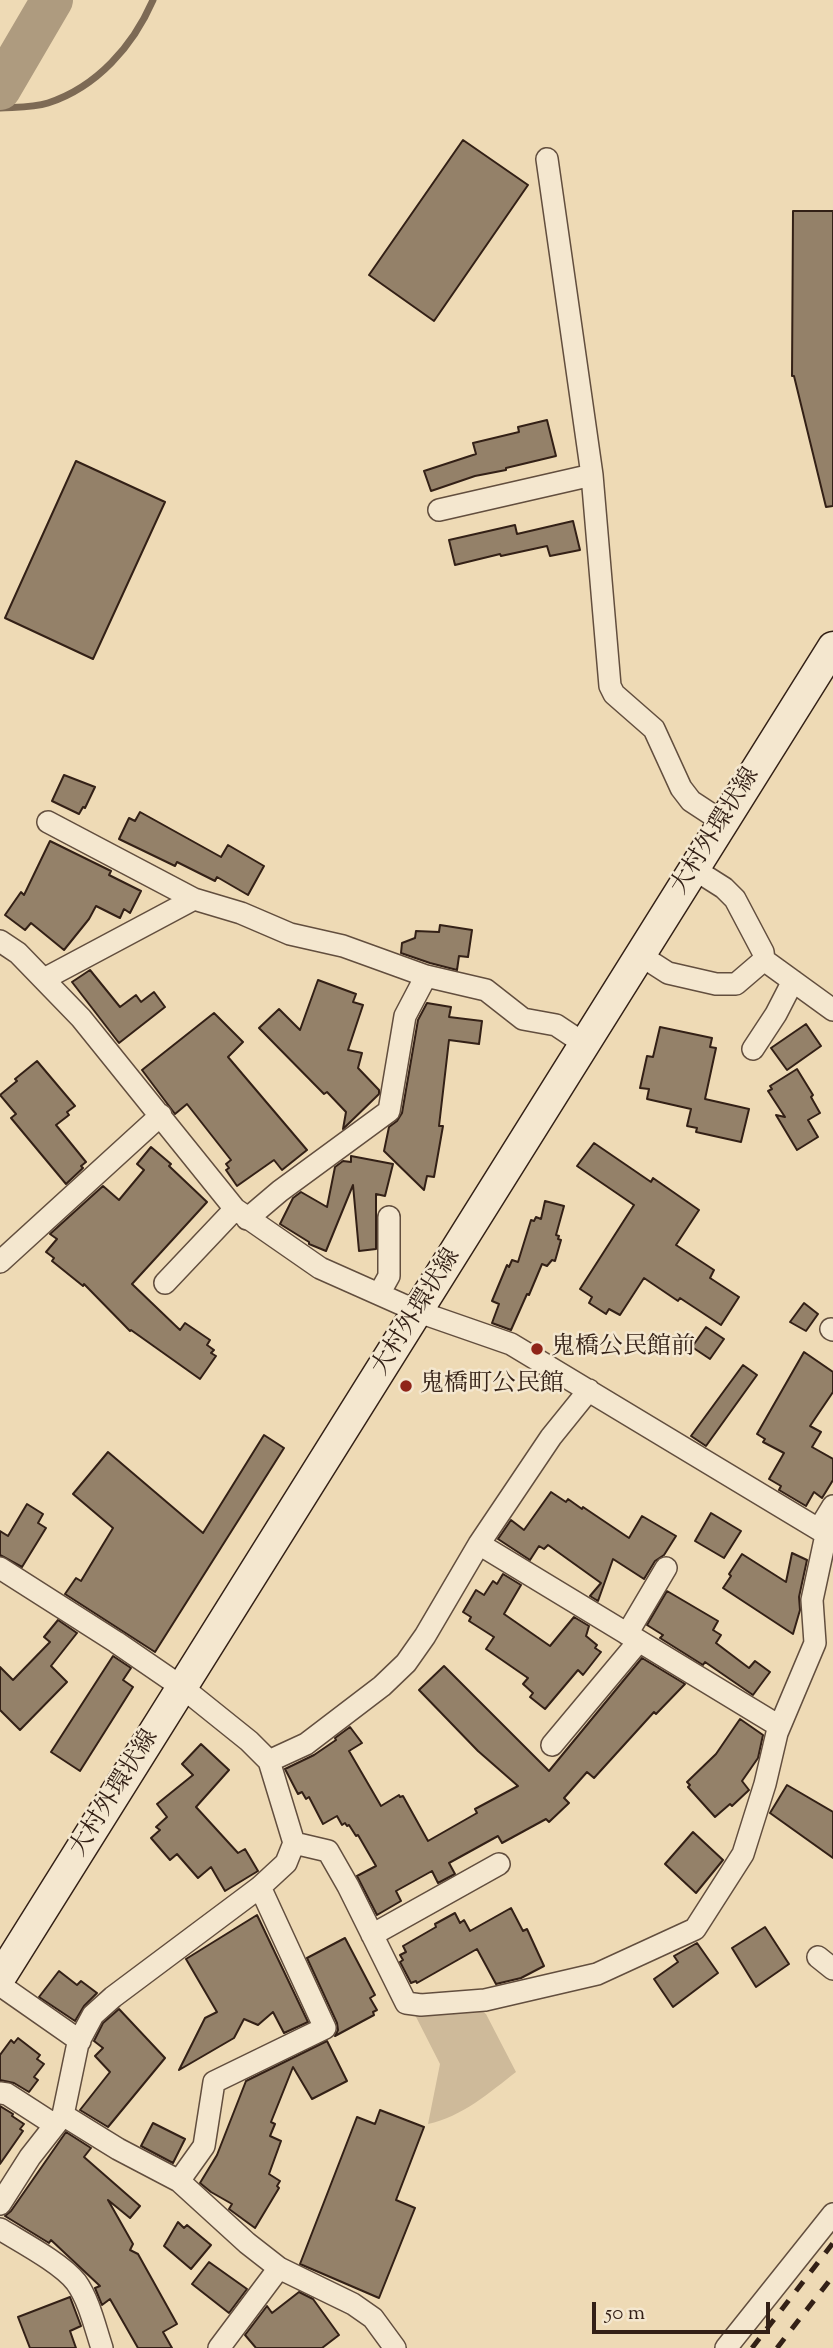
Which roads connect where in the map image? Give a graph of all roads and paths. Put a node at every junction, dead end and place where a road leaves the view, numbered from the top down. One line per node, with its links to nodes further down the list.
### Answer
1 (547, 159): 2 (street)
2 (592, 475): 3 (street); 6 (street)
3 (439, 510)
4 (833, 647): 6 (main road, 大村外環状線)
5 (48, 822): 8 (street)
6 (723, 822): 7 (main road, 大村外環状線)
7 (694, 869): 10 (main road, 大村外環状線); 11 (street)
8 (194, 899): 12 (street); 13 (street)
9 (0, 941): 13 (street)
10 (640, 955): 11 (street); 16 (main road, 大村外環状線)
11 (764, 960): 14 (street)
12 (426, 976): 16 (street); 19 (street)
13 (44, 979): 18 (street)
14 (793, 981): 15 (street); 17 (street)
15 (833, 1010)
16 (586, 1045): 24 (main road, 大村外環状線)
17 (753, 1049)
18 (161, 1115): 19 (street); 21 (street)
19 (241, 1214): 22 (street); 23 (street)
20 (389, 1217): 23 (street)
21 (0, 1262)
22 (165, 1283)
23 (379, 1294): 24 (street)
24 (419, 1312): 25 (street); 33 (main road, 大村外環状線)
25 (589, 1390): 27 (street); 28 (street)
26 (833, 1506): 27 (street)
27 (826, 1534): 32 (street)
28 (479, 1544): 31 (street); 36 (street)
29 (0, 1568): 33 (street)
30 (666, 1568): 31 (street)
31 (633, 1637): 34 (street); 35 (street)
32 (824, 1648): 40 (street)
33 (183, 1688): 36 (street); 41 (main road, 大村外環状線)
34 (779, 1726)
35 (552, 1745)
36 (269, 1760): 37 (street)
37 (294, 1843): 39 (street); 40 (street)
38 (499, 1864): 40 (street)
39 (260, 1887): 43 (street); 46 (street)
40 (372, 1935)
41 (0, 1978)
42 (0, 1985): 43 (street)
43 (80, 2041): 45 (street)
44 (0, 2094): 45 (street)
45 (59, 2120): 46 (street); 47 (street)
46 (179, 2181): 50 (street)
47 (0, 2204)
48 (833, 2214): 54 (street)
49 (0, 2229): 51 (street)
50 (279, 2268): 52 (street); 53 (street)
51 (102, 2348)
52 (219, 2348)
53 (395, 2348)
54 (726, 2348)

